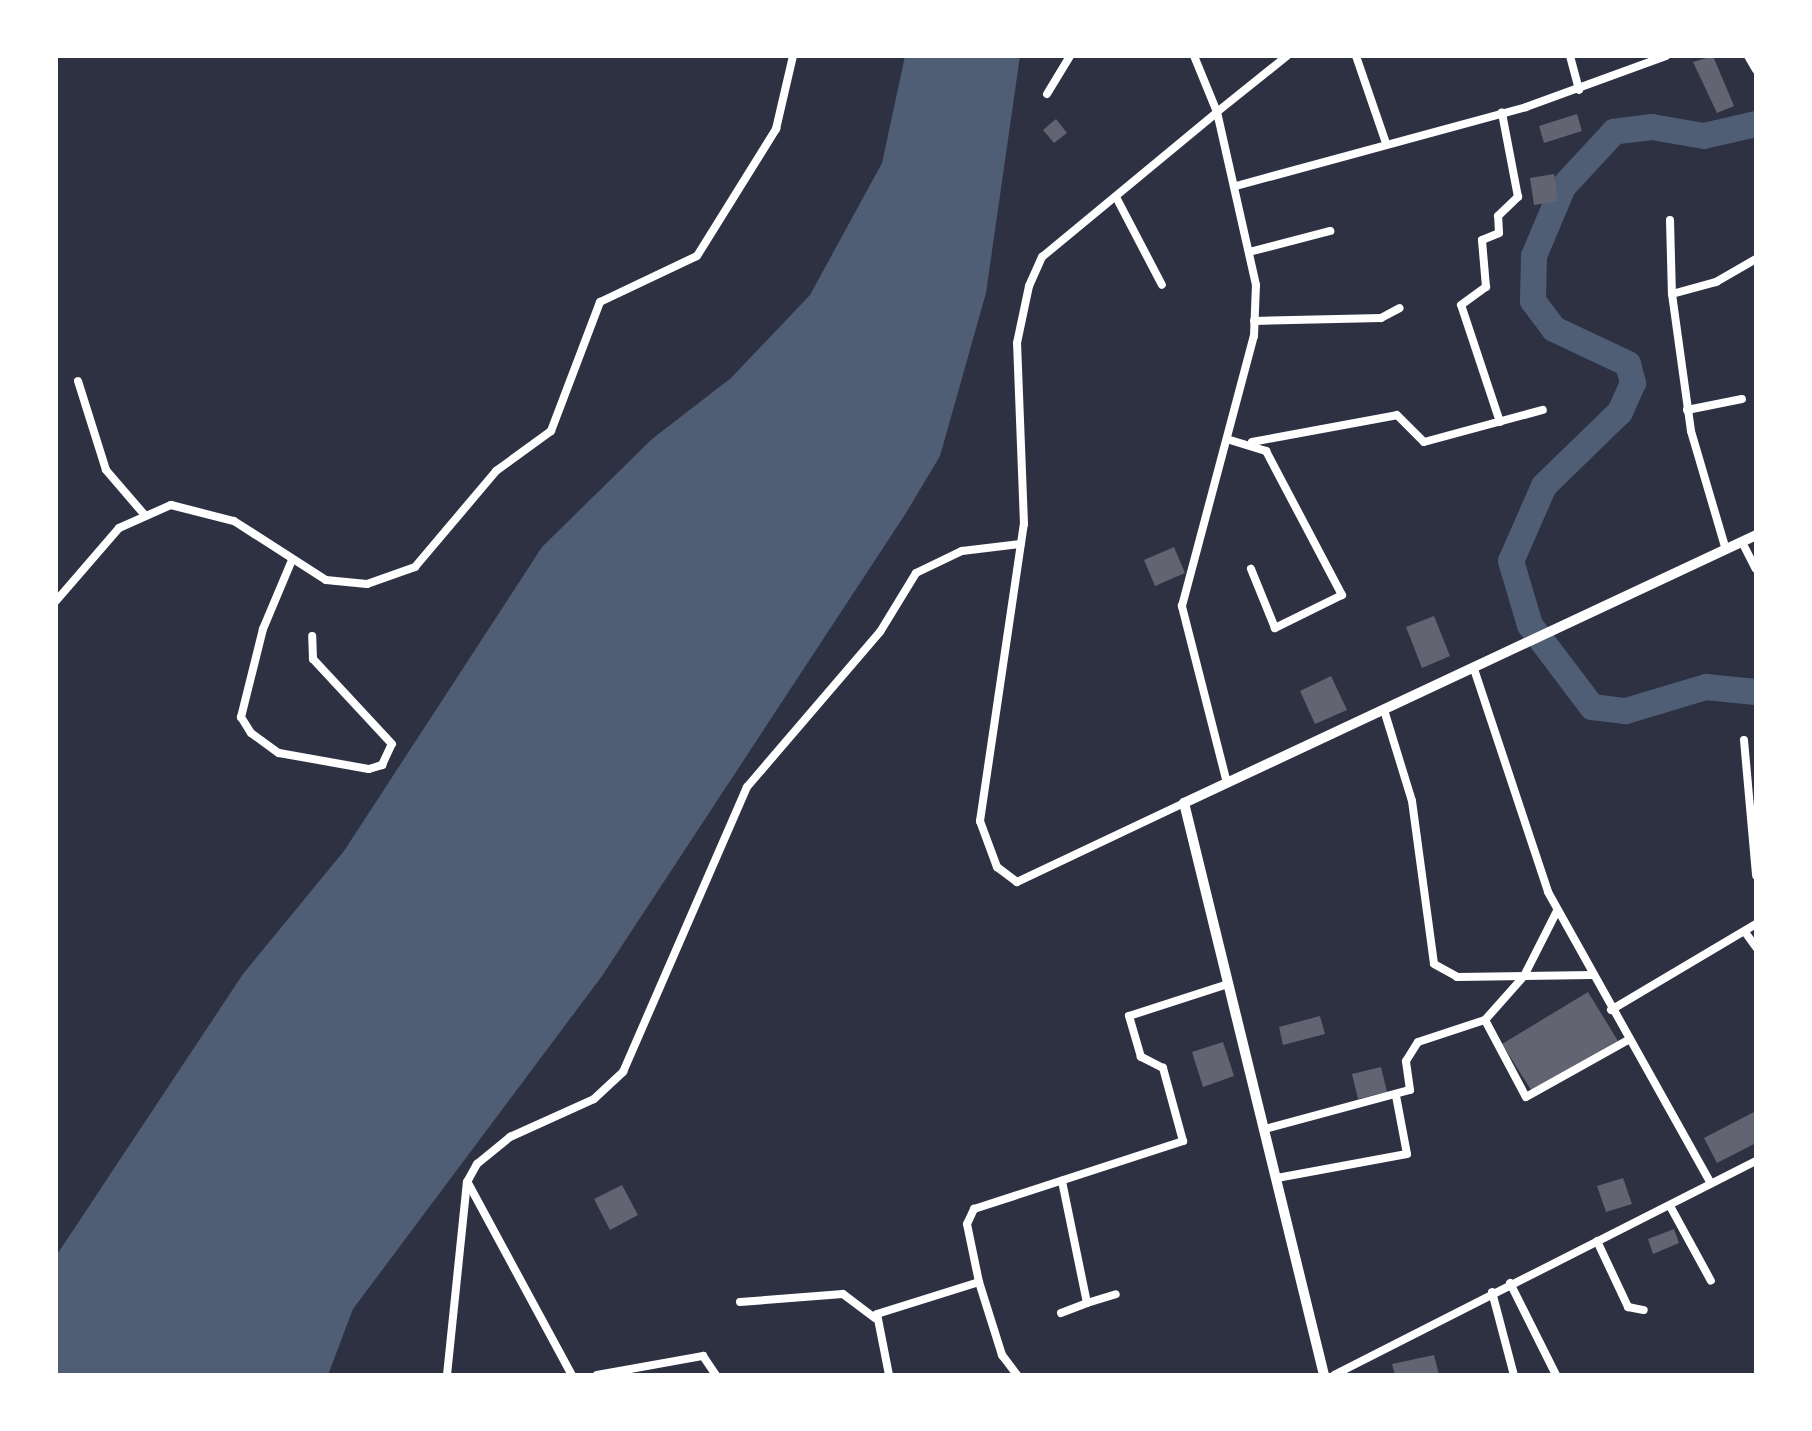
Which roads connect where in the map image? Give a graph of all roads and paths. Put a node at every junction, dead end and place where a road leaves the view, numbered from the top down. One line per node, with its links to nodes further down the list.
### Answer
1 (793, 56): 37 (street)
2 (1070, 56): 11 (street)
3 (1194, 56): 12 (street)
4 (1287, 56): 12 (street)
5 (1356, 56): 14 (street)
6 (1570, 56): 10 (street)
7 (1666, 56): 10 (street)
8 (1748, 56): 9 (street)
9 (1756, 70)
10 (1579, 90): 13 (street)
11 (1047, 94)
12 (1217, 112): 15 (street); 16 (street)
13 (1502, 113): 14 (street); 29 (street)
14 (1386, 143): 15 (street)
15 (1236, 186): 19 (street)
16 (1116, 197): 21 (street); 35 (street)
17 (1670, 220): 22 (street)
18 (1330, 231): 19 (street)
19 (1249, 252): 24 (street)
20 (1756, 259): 22 (street)
21 (1162, 285)
22 (1672, 294): 28 (street)
23 (1400, 308): 24 (street)
24 (1254, 321): 30 (street)
25 (78, 381): 32 (street)
26 (1742, 399): 28 (street)
27 (1543, 410): 29 (street)
28 (1687, 410): 36 (street)
29 (1500, 422): 31 (street)
30 (1230, 440): 31 (street); 45 (street)
31 (1251, 442): 38 (street)
32 (143, 513): 37 (street); 40 (street)
33 (1756, 535): 34 (street)
34 (1742, 542): 36 (street); 39 (street)
35 (1021, 544): 46 (street); 63 (street)
36 (1726, 550): 42 (street)
37 (292, 560): 41 (street)
38 (1251, 569)
39 (1756, 569)
40 (56, 601)
41 (312, 636)
42 (1474, 669): 43 (street); 48 (street)
43 (1384, 710): 45 (street); 53 (street)
44 (1744, 740): 47 (street)
45 (1227, 783): 46 (street)
46 (1184, 803): 54 (street)
47 (1756, 875)
48 (1557, 911): 52 (street); 53 (street)
49 (1756, 924): 50 (street)
50 (1745, 932): 51 (street); 55 (street)
51 (1756, 947)
52 (1592, 975): 53 (street); 55 (street)
53 (1524, 976): 56 (street)
54 (1228, 984): 59 (street); 62 (street)
55 (1611, 1010): 57 (street)
56 (1485, 1020): 57 (street); 58 (street)
57 (1628, 1040): 64 (street)
58 (1396, 1096): 59 (street); 61 (street)
59 (1265, 1129): 61 (street)
60 (1756, 1161): 64 (street)
61 (1277, 1178): 83 (street)
62 (1062, 1181): 68 (street); 73 (street)
63 (467, 1182): 77 (street); 78 (street)
64 (1711, 1184): 65 (street)
65 (1670, 1206): 66 (street); 67 (street)
66 (1597, 1241): 69 (street); 74 (street)
67 (1711, 1281)
68 (979, 1282): 76 (street); 82 (street)
69 (1510, 1283): 70 (street); 86 (street)
70 (1492, 1292): 84 (street); 85 (street)
71 (1116, 1294): 73 (street)
72 (740, 1302): 76 (street)
73 (1087, 1303): 75 (street)
74 (1644, 1310)
75 (1061, 1313)
76 (875, 1318): 81 (street)
77 (447, 1375)
78 (572, 1375)
79 (597, 1375): 80 (street)
80 (716, 1375)
81 (889, 1375)
82 (1017, 1375)
83 (1324, 1375)
84 (1334, 1375)
85 (1514, 1375)
86 (1556, 1375)

